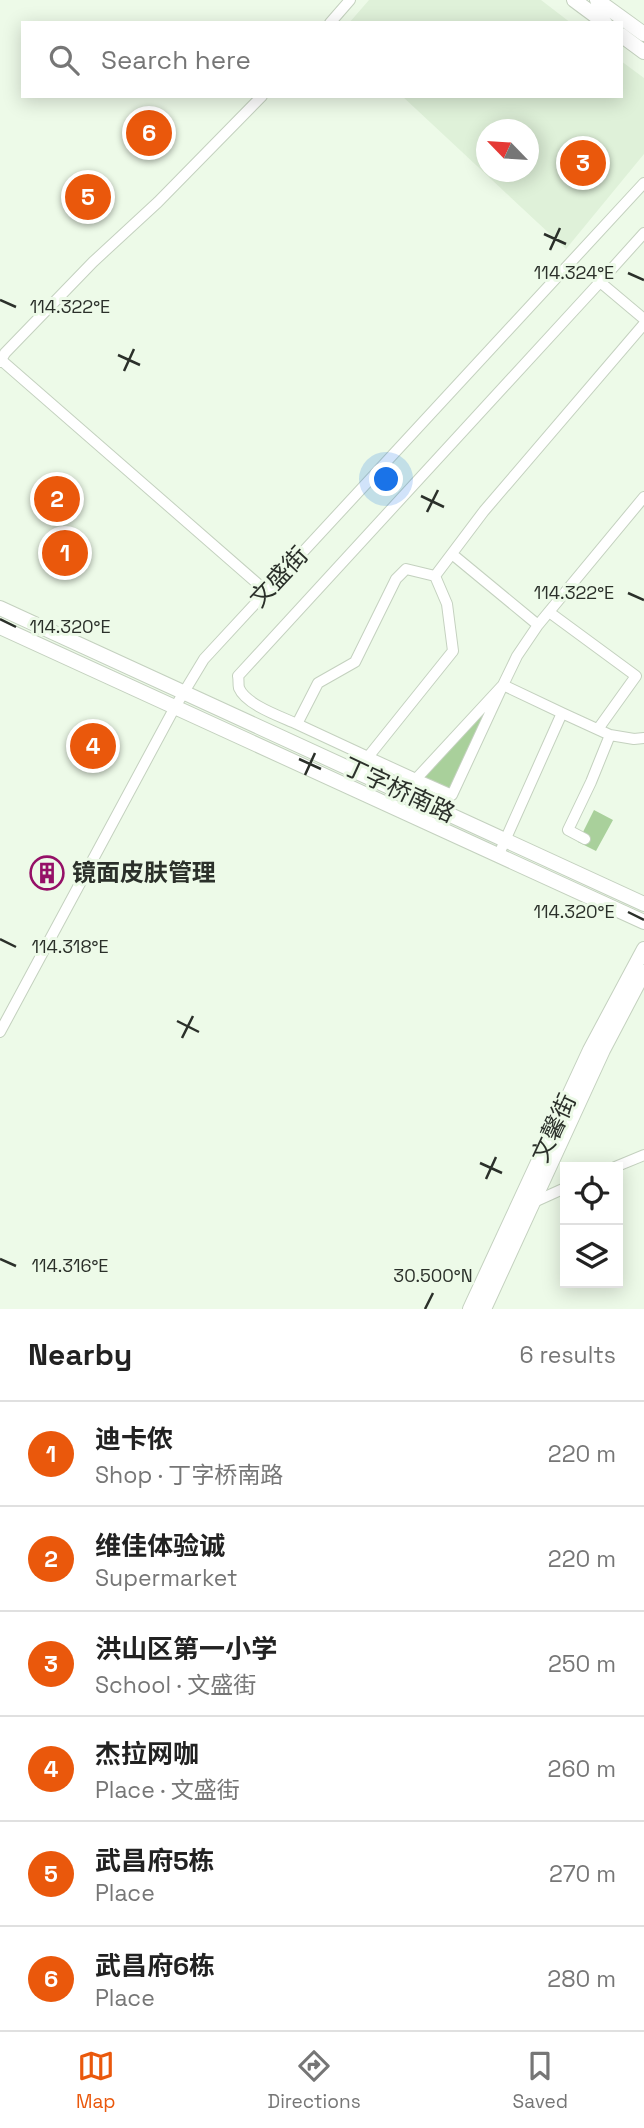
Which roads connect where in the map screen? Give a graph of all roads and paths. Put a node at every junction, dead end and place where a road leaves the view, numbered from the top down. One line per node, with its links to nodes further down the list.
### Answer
1 (350, 0): 4 (street)
2 (574, 0): 5 (main road)
3 (597, 0): 6 (main road)
4 (332, 21)
5 (602, 21)
6 (644, 34)
7 (623, 36): 8 (main road)
8 (644, 52)
9 (260, 98): 15 (street)
10 (644, 183): 19 (street, 文盛街)
11 (644, 233): 12 (street)
12 (600, 282): 13 (street); 29 (street)
13 (644, 318)
14 (644, 324): 17 (street)
15 (1, 360): 19 (street)
16 (644, 497): 21 (street)
17 (452, 554): 18 (street); 22 (street)
18 (435, 576): 29 (street); 33 (street)
19 (266, 592): 26 (street, 文盛街)
20 (0, 608): 26 (main road, 丁字桥南路)
21 (549, 612): 22 (street); 24 (street)
22 (538, 625): 25 (street)
23 (0, 627): 27 (main road, 丁字桥南路)
24 (640, 672): 30 (street)
25 (503, 685): 28 (street); 34 (street); 34 (street)
26 (184, 692): 27 (street, 文盛街); 36 (main road, 丁字桥南路)
27 (175, 707): 37 (main road, 丁字桥南路); 42 (street, 文盛街)
28 (562, 713): 30 (street); 36 (street)
29 (297, 724): 33 (street)
30 (598, 729): 31 (street)
31 (610, 735): 32 (street); 35 (street)
32 (644, 738)
33 (368, 757): 34 (street)
34 (416, 779)
35 (585, 839)
36 (505, 840): 37 (street); 38 (main road, 丁字桥南路)
37 (499, 855): 39 (main road, 丁字桥南路)
38 (644, 904)
39 (644, 922)
40 (644, 949): 47 (main road, 文馨街)
41 (644, 972): 46 (main road, 文馨街)
42 (0, 1032)
43 (644, 1155): 44 (street)
44 (623, 1164)
45 (560, 1190): 46 (street)
46 (534, 1202): 48 (main road, 文馨街)
47 (470, 1309)
48 (484, 1309)

